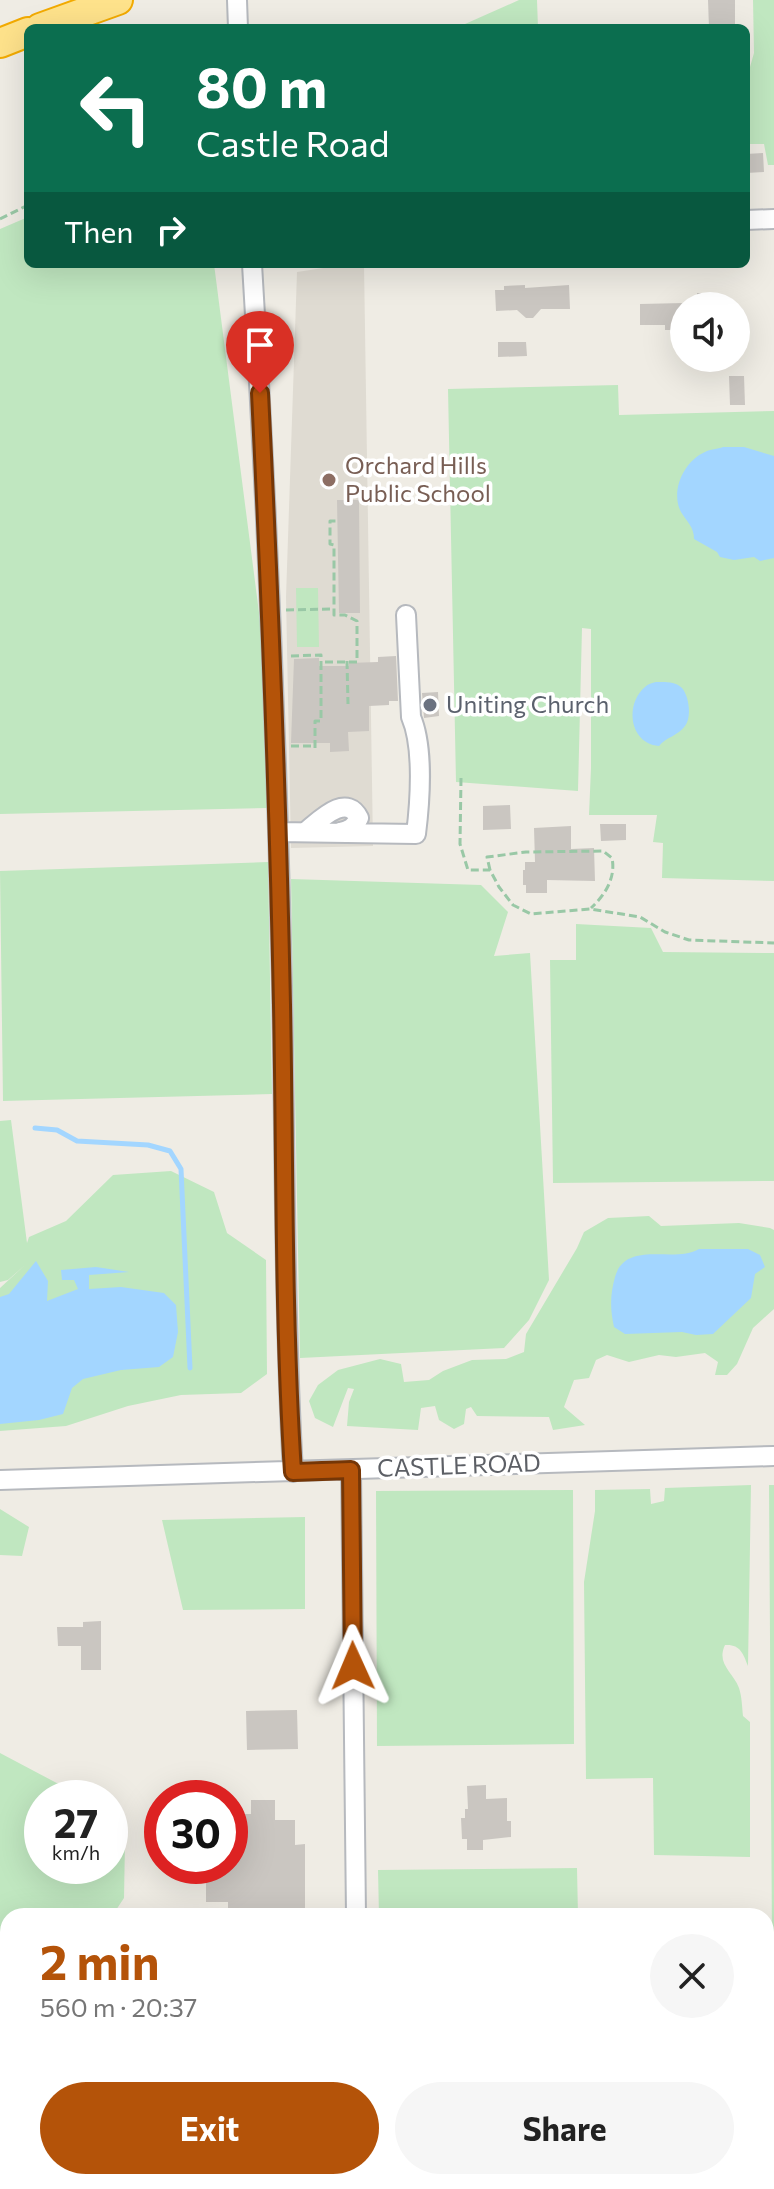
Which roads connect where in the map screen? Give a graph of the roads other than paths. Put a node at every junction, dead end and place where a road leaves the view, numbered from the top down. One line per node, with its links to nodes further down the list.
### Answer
1 (118, 0): 2 (highway)
2 (51, 24)
3 (24, 34): 4 (highway)
4 (0, 43)
5 (774, 219): 6 (street)
6 (750, 220)
7 (252, 268): 9 (street)
8 (406, 615): 11 (street)
9 (278, 832): 10 (street); 14 (street)
10 (305, 832): 11 (street); 11 (street)
11 (334, 833)
12 (774, 1456): 13 (street, CASTLE ROAD)
13 (351, 1470): 14 (street, CASTLE ROAD); 16 (street)
14 (293, 1472): 15 (street, CASTLE ROAD)
15 (0, 1480)
16 (356, 1908)

